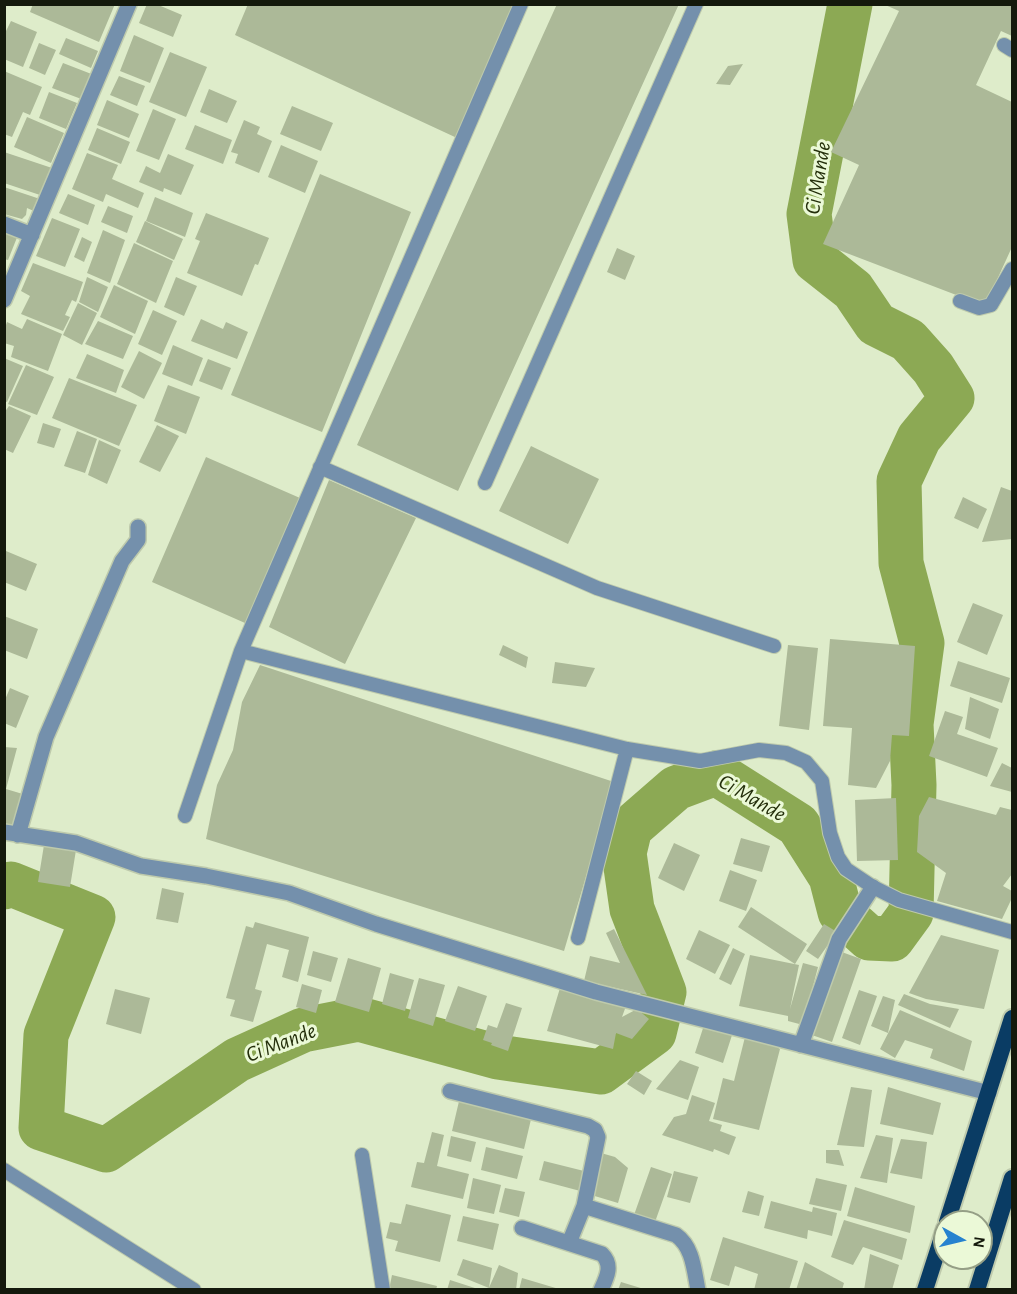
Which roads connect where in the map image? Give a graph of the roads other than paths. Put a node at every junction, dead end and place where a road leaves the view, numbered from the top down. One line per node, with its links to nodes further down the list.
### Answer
1 (129, 4): 5 (street)
2 (521, 4): 9 (lane)
3 (696, 4): 10 (lane)
4 (4, 224): 5 (street)
5 (32, 235): 7 (street)
6 (1012, 272): 8 (lane)
7 (4, 300)
8 (960, 301)
9 (320, 467): 12 (lane); 13 (lane)
10 (484, 483)
11 (138, 527): 16 (street)
12 (774, 646)
13 (241, 651): 14 (lane); 15 (lane)
14 (627, 749): 17 (lane); 19 (lane)
15 (185, 816)
16 (11, 833): 21 (street)
17 (873, 887): 18 (lane); 21 (street)
18 (1012, 932)
19 (578, 938)
20 (1012, 1018): 23 (highway)
21 (801, 1044): 23 (street)
22 (450, 1091): 27 (street)
23 (989, 1093): 28 (highway)
24 (362, 1155): 33 (lane)
25 (4, 1170): 32 (lane)
26 (1012, 1178): 37 (highway)
27 (584, 1206): 30 (street); 35 (street)
28 (951, 1210)
29 (522, 1228): 30 (street)
30 (569, 1243): 34 (street)
31 (933, 1265): 36 (highway)
32 (194, 1290)
33 (383, 1290)
34 (601, 1290)
35 (698, 1290)
36 (925, 1290)
37 (977, 1290)

